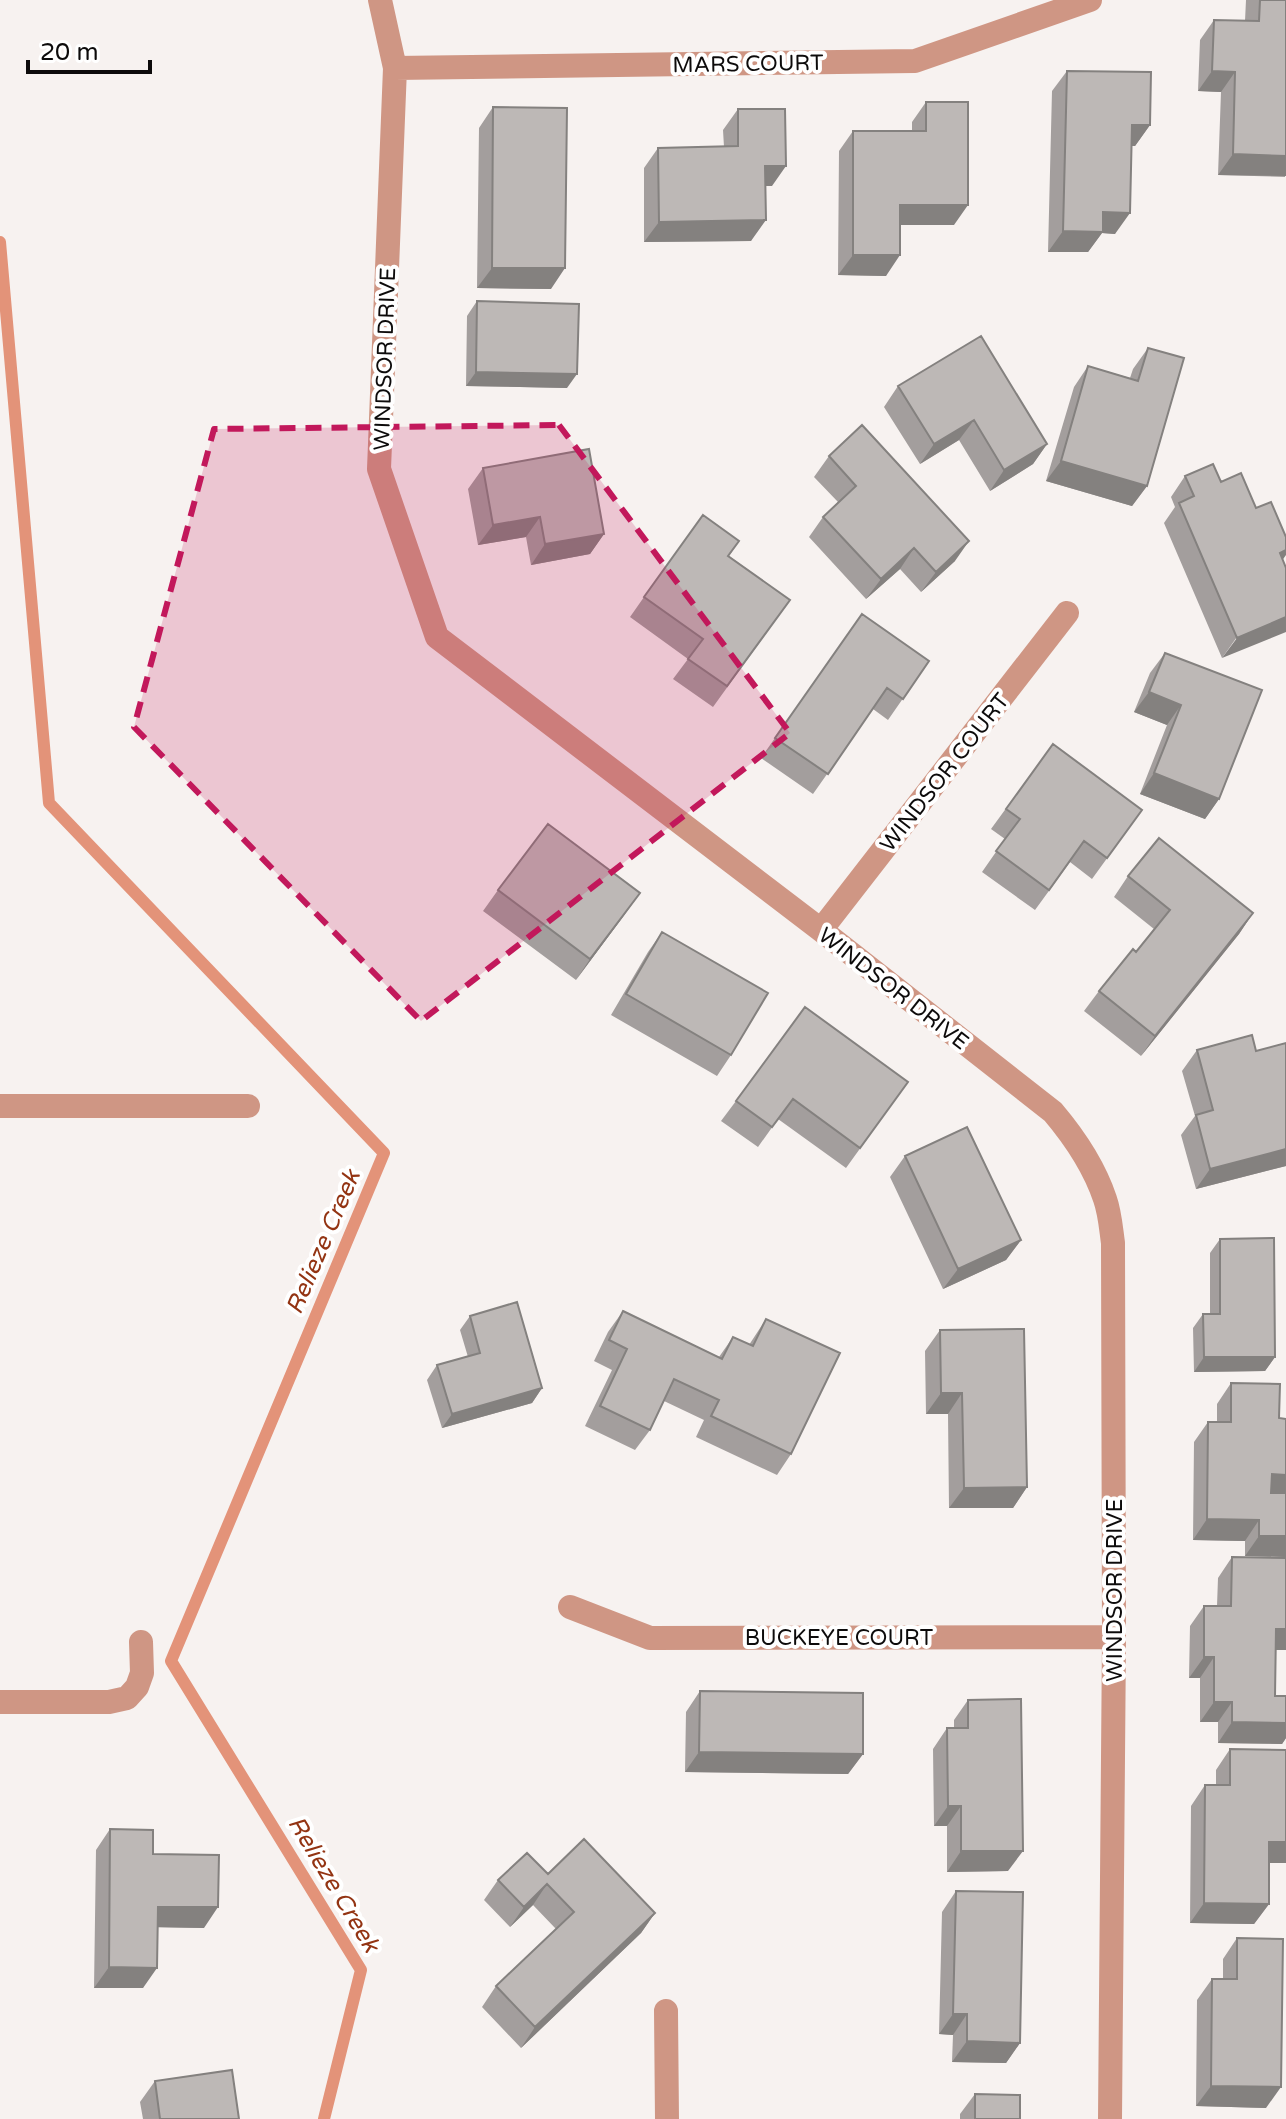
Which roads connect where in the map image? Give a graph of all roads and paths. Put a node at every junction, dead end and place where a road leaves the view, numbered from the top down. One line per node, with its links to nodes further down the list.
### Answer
1 (380, 0): 3 (street, WINDSOR DRIVE)
2 (1090, 0): 3 (street, MARS COURT)
3 (395, 68): 5 (street, WINDSOR DRIVE)
4 (1067, 613): 5 (street, WINDSOR COURT)
5 (821, 930): 9 (street, WINDSOR DRIVE)
6 (0, 1106): 7 (street)
7 (248, 1106)
8 (570, 1607): 9 (street, BUCKEYE COURT)
9 (1114, 1637): 14 (street, WINDSOR DRIVE)
10 (141, 1642): 11 (street)
11 (0, 1702)
12 (666, 2011): 13 (street)
13 (667, 2119)
14 (1110, 2119)

